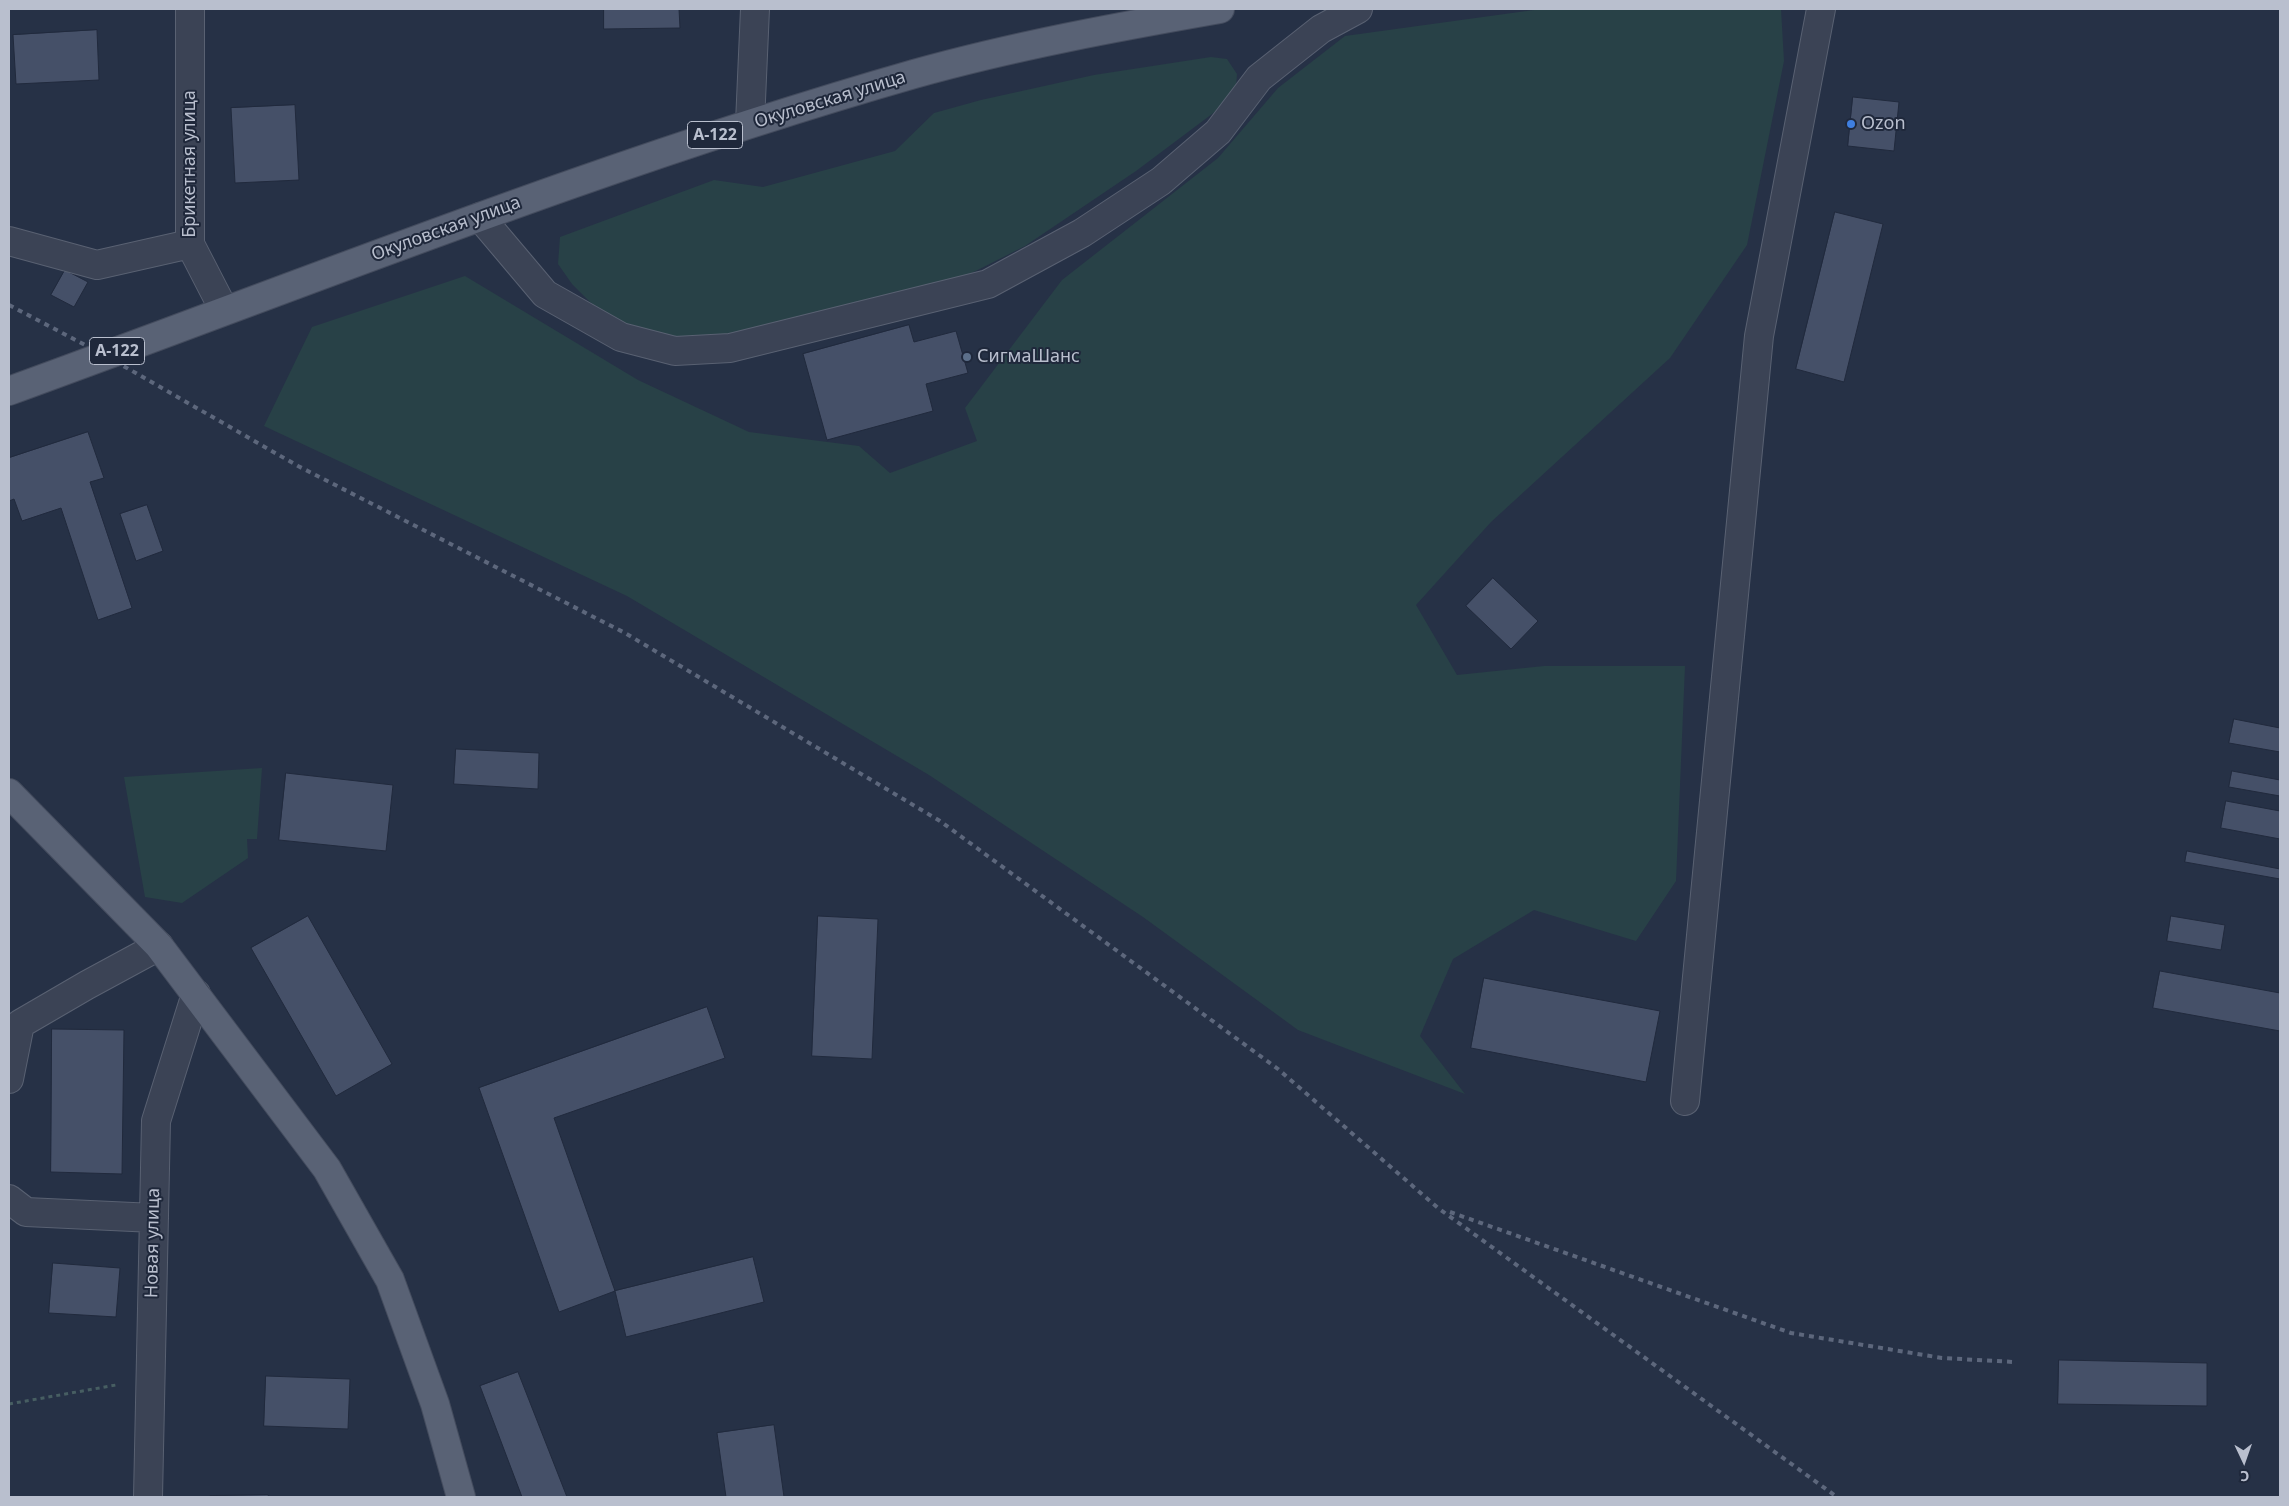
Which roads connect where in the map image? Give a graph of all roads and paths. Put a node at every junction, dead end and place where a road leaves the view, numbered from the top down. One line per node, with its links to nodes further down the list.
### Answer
1 (190, 9): 9 (street, Брикетная улица)
2 (755, 9): 6 (street)
3 (1220, 9): 6 (main road, Окуловская улица / А-122)
4 (1358, 9): 7 (street)
5 (1821, 9): 16 (street)
6 (750, 123): 7 (main road, Окуловская улица / А-122)
7 (480, 217): 10 (main road, Окуловская улица / А-122)
8 (9, 241): 9 (street)
9 (190, 244): 10 (street, Брикетная улица)
10 (224, 310): 11 (main road, А-122)
11 (9, 391)
12 (9, 793): 13 (main road)
13 (158, 946): 14 (main road); 15 (street)
14 (196, 994): 18 (street, Новая улица); 22 (main road)
15 (9, 1079)
16 (1685, 1101)
17 (9, 1199): 18 (street)
18 (154, 1218): 19 (street, Новая улица)
19 (150, 1378): 20 (path); 21 (street, Новая улица)
20 (9, 1404)
21 (148, 1497)
22 (461, 1497)

